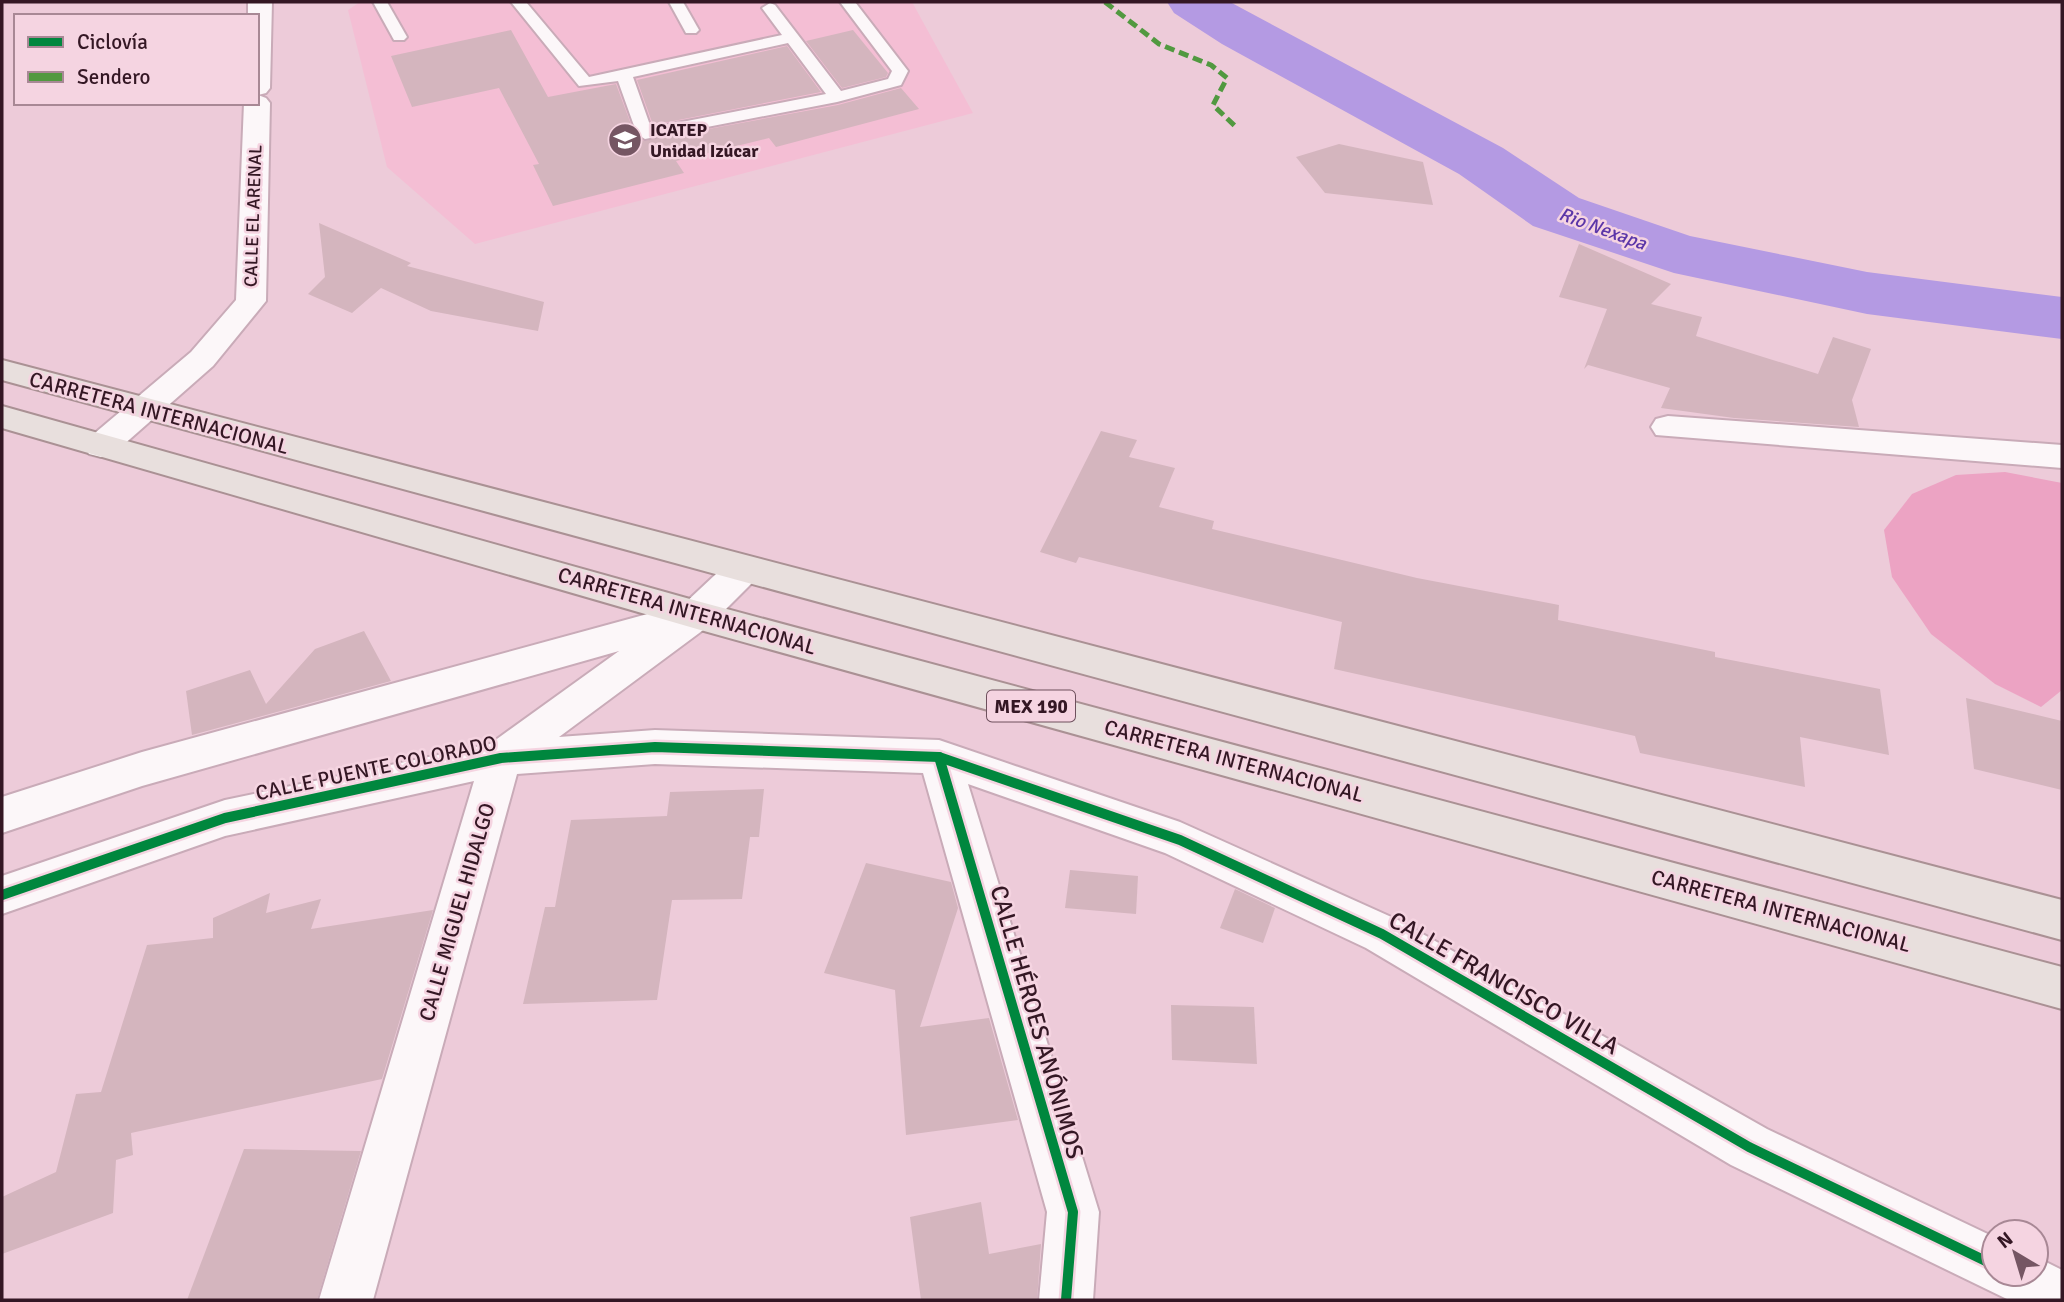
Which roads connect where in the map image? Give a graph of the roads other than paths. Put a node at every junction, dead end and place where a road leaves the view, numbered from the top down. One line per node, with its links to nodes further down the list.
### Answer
1 (260, 2): 8 (street)
2 (380, 2): 9 (lane)
3 (518, 2): 11 (lane)
4 (676, 2): 7 (lane)
5 (847, 2): 12 (lane)
6 (771, 8): 10 (lane)
7 (691, 30)
8 (259, 31)
9 (399, 37)
10 (790, 38): 11 (lane); 12 (lane)
11 (624, 74): 12 (lane)
12 (837, 97)
13 (257, 105): 15 (street, CALLE EL ARENAL)
14 (2, 370): 15 (main road, CARRETERA INTERNACIONAL)
15 (142, 409): 18 (street, CALLE EL ARENAL); 20 (main road, CARRETERA INTERNACIONAL)
16 (2, 417): 18 (main road, CARRETERA INTERNACIONAL / MEX 190)
17 (1668, 427): 19 (street)
18 (101, 446): 21 (main road, CARRETERA INTERNACIONAL / MEX 190)
19 (2062, 457)
20 (744, 569): 21 (street); 26 (main road, CARRETERA INTERNACIONAL)
21 (697, 615): 23 (street); 24 (street); 27 (main road, CARRETERA INTERNACIONAL / MEX 190)
22 (939, 757): 23 (street, CALLE PUENTE COLORADO); 28 (street, CALLE FRANCISCO VILLA); 32 (street, CALLE HÉROES ANÓNIMOS)
23 (501, 758): 25 (street, CALLE PUENTE COLORADO); 31 (street, CALLE MIGUEL HIDALGO)
24 (2, 815)
25 (2, 895)
26 (2062, 920)
27 (2062, 988)
28 (1980, 1258)
29 (2042, 1288): 30 (street)
30 (2062, 1298)
31 (346, 1300)
32 (1066, 1300)

